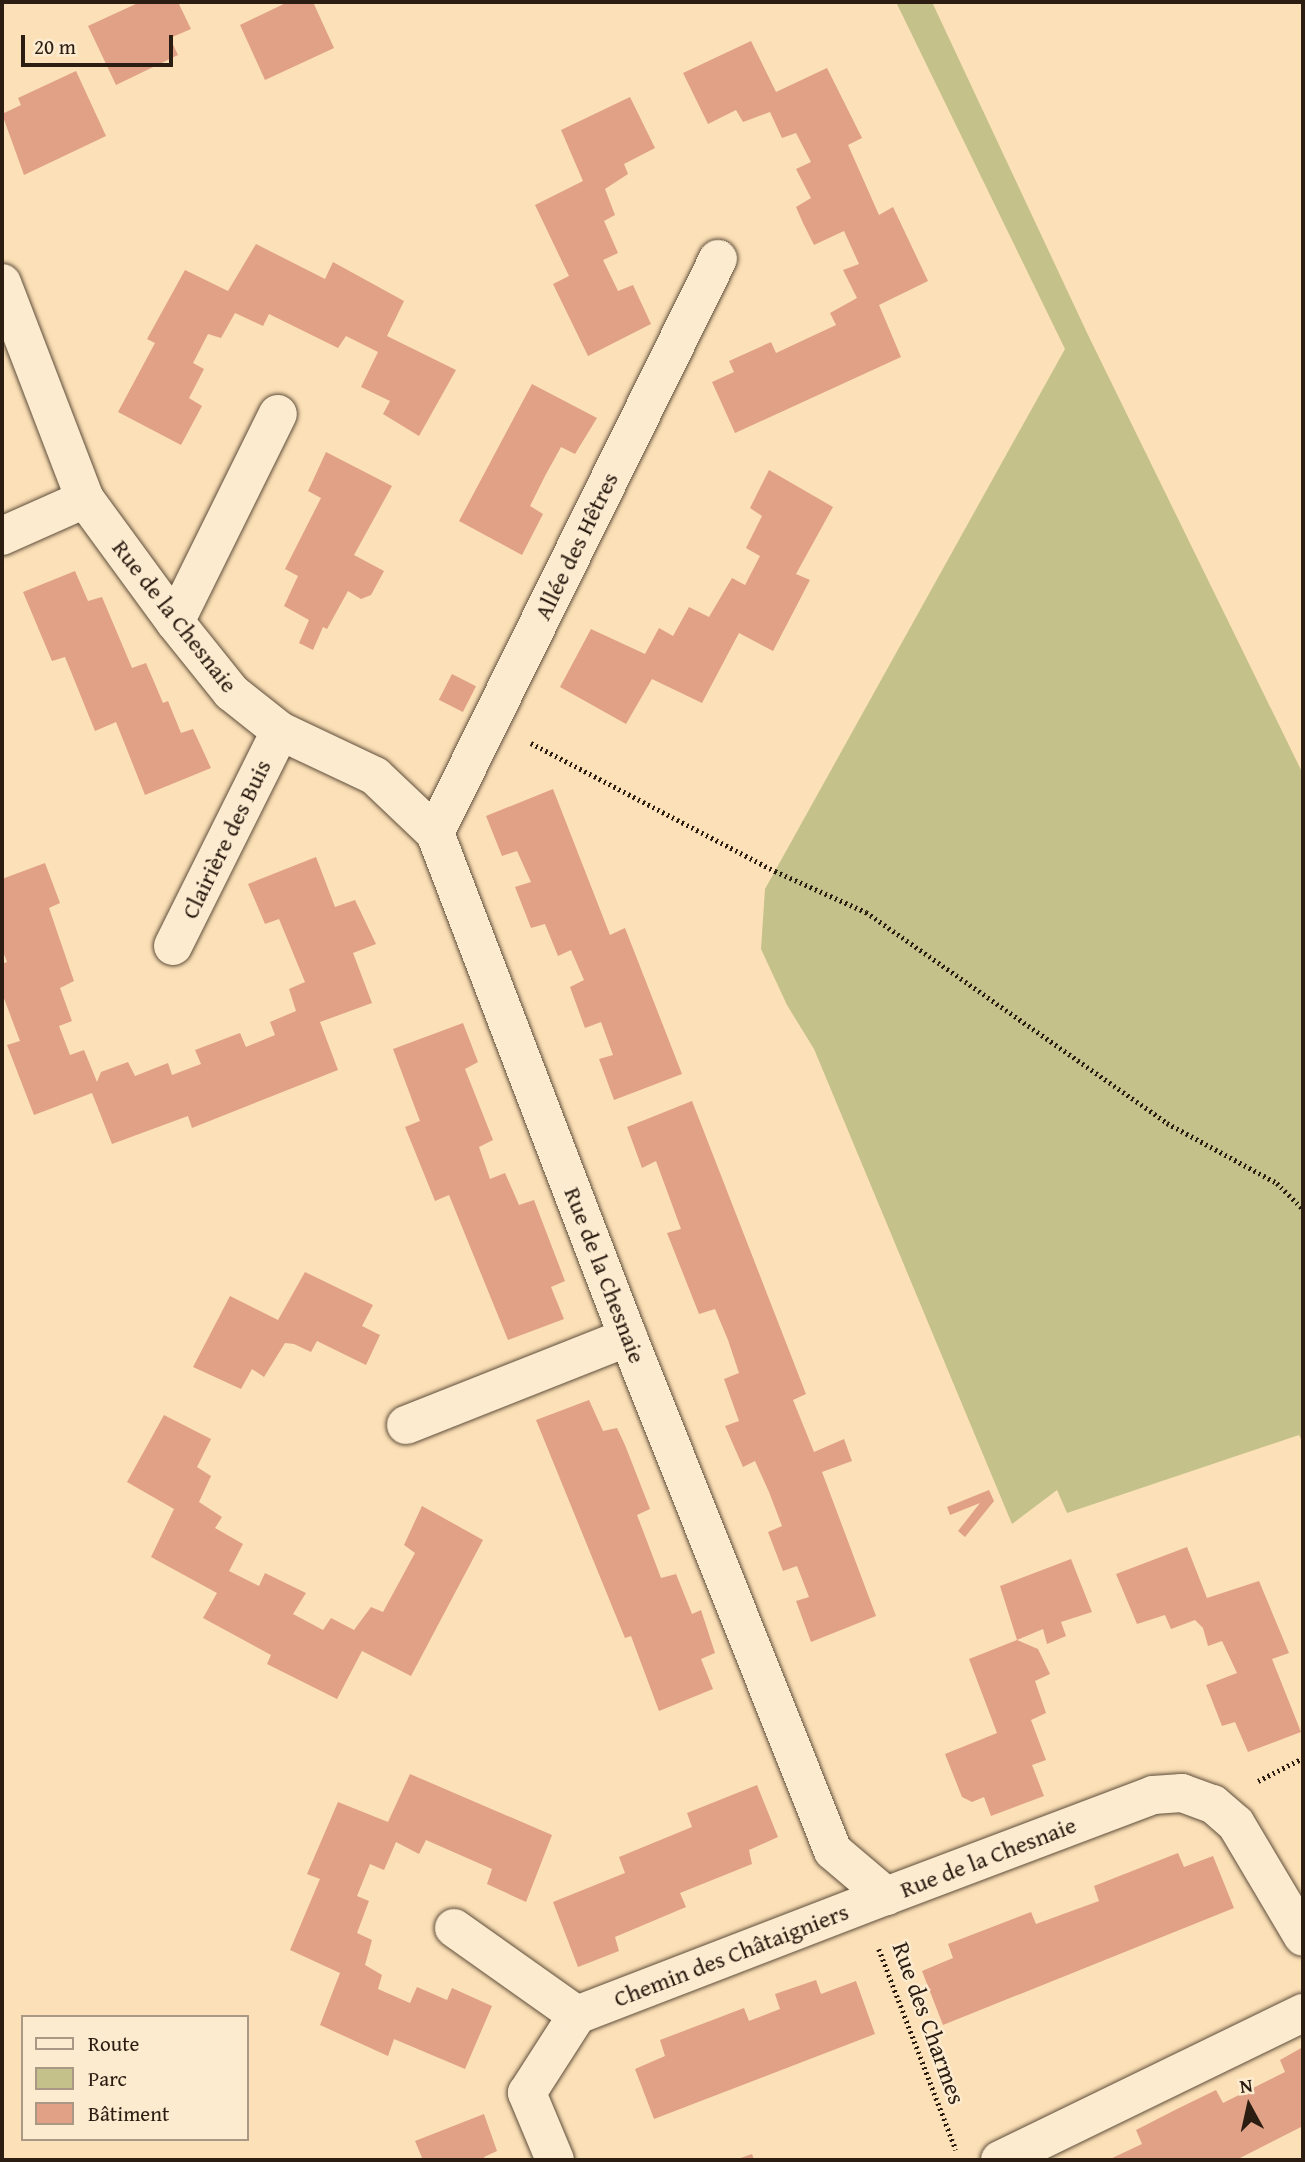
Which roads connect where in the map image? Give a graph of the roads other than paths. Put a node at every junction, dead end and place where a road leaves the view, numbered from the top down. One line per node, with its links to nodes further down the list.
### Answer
1 (718, 259): 8 (street, Allée des Hêtres)
2 (2, 283): 4 (street, Rue de la Chesnaie)
3 (278, 415): 6 (street)
4 (85, 499): 5 (street); 6 (street, Rue de la Chesnaie)
5 (2, 536)
6 (175, 622): 7 (street, Rue de la Chesnaie)
7 (280, 731): 8 (street, Rue de la Chesnaie); 9 (street, Clairière des Buis)
8 (435, 833): 10 (street, Rue de la Chesnaie)
9 (173, 946)
10 (628, 1337): 11 (street); 12 (street, Rue de la Chesnaie)
11 (406, 1425)
12 (886, 1896): 14 (street, Rue de la Chesnaie); 16 (street, Chemin des Châtaigniers)
13 (454, 1928): 16 (street)
14 (1303, 1937)
15 (1303, 2013): 18 (street)
16 (577, 2015): 17 (street)
17 (555, 2160)
18 (1000, 2160)

